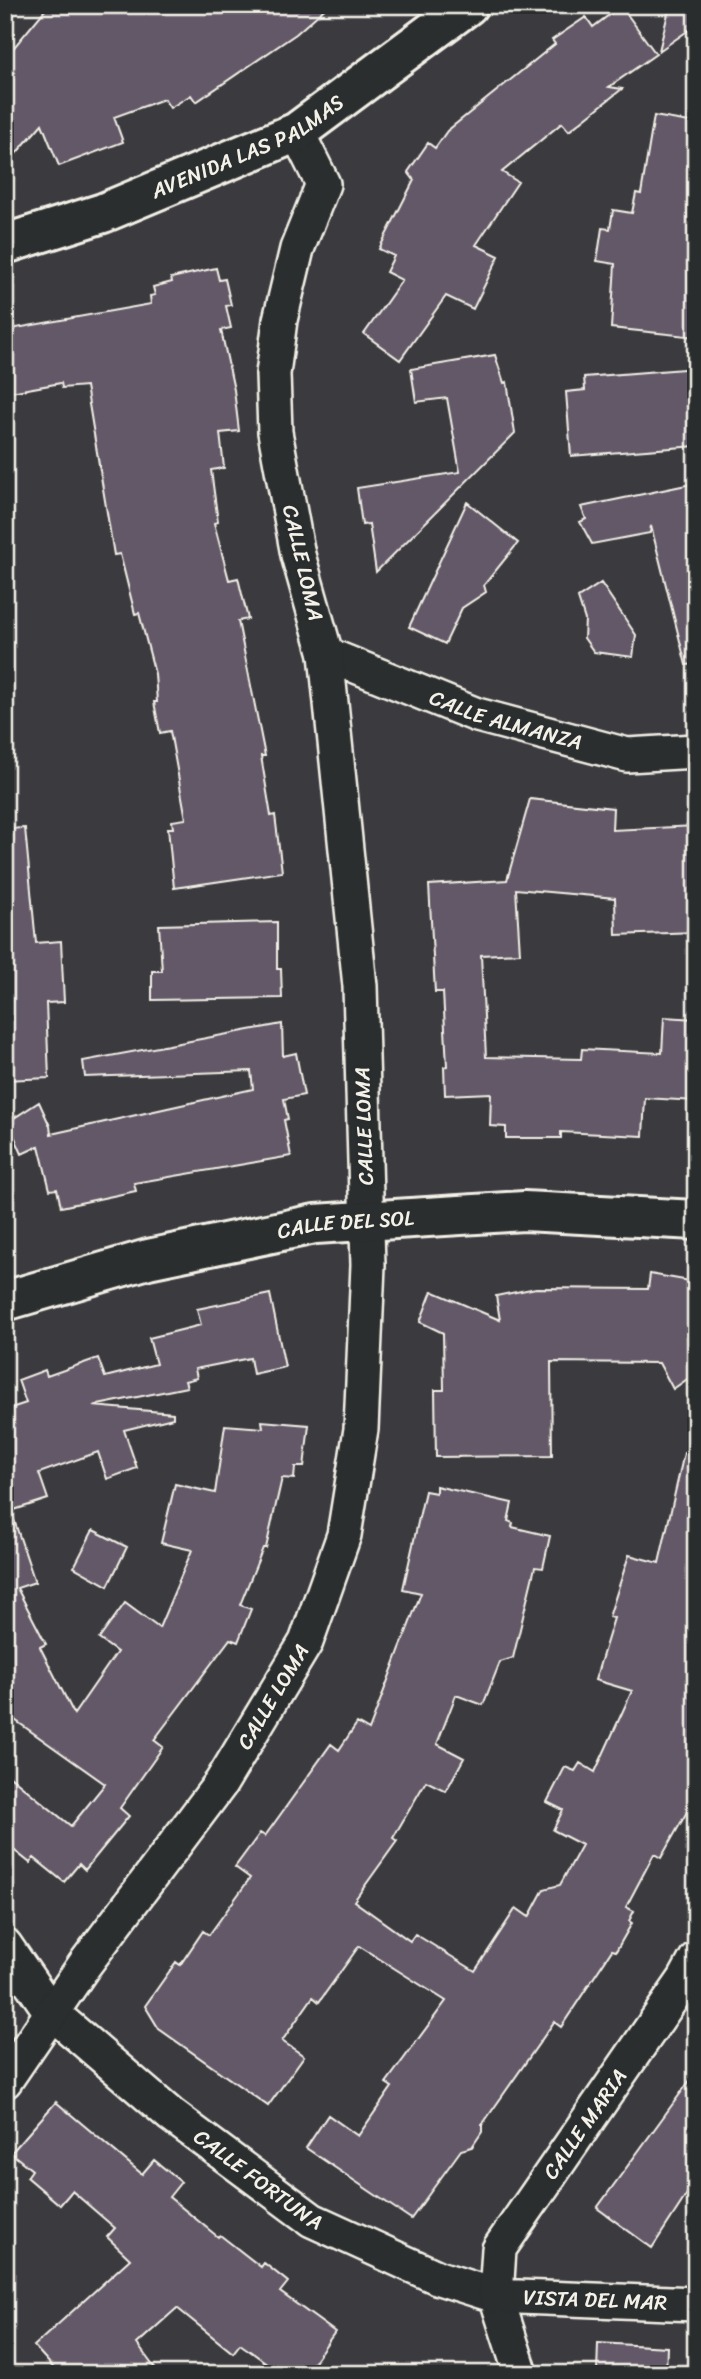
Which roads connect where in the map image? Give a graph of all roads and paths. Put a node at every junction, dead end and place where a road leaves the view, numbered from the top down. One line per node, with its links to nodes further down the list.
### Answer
1 (468, 5): 2 (street, AVENIDA LAS PALMAS)
2 (297, 132): 3 (street, AVENIDA LAS PALMAS); 4 (street, CALLE LOMA)
3 (5, 244)
4 (326, 653): 5 (street, CALLE ALMANZA); 6 (street, CALLE LOMA)
5 (696, 751)
6 (367, 1219): 7 (street, CALLE DEL SOL); 8 (street, CALLE DEL SOL); 11 (street, CALLE LOMA)
7 (696, 1220)
8 (5, 1301)
9 (5, 1945): 11 (street, CALLE FORTUNA)
10 (696, 1959): 13 (street, CALLE MARIA)
11 (51, 2012): 12 (street, CALLE LOMA); 13 (street, CALLE FORTUNA)
12 (5, 2081)
13 (496, 2296): 14 (street, VISTA DEL MAR); 15 (street)
14 (696, 2304)
15 (521, 2374)

